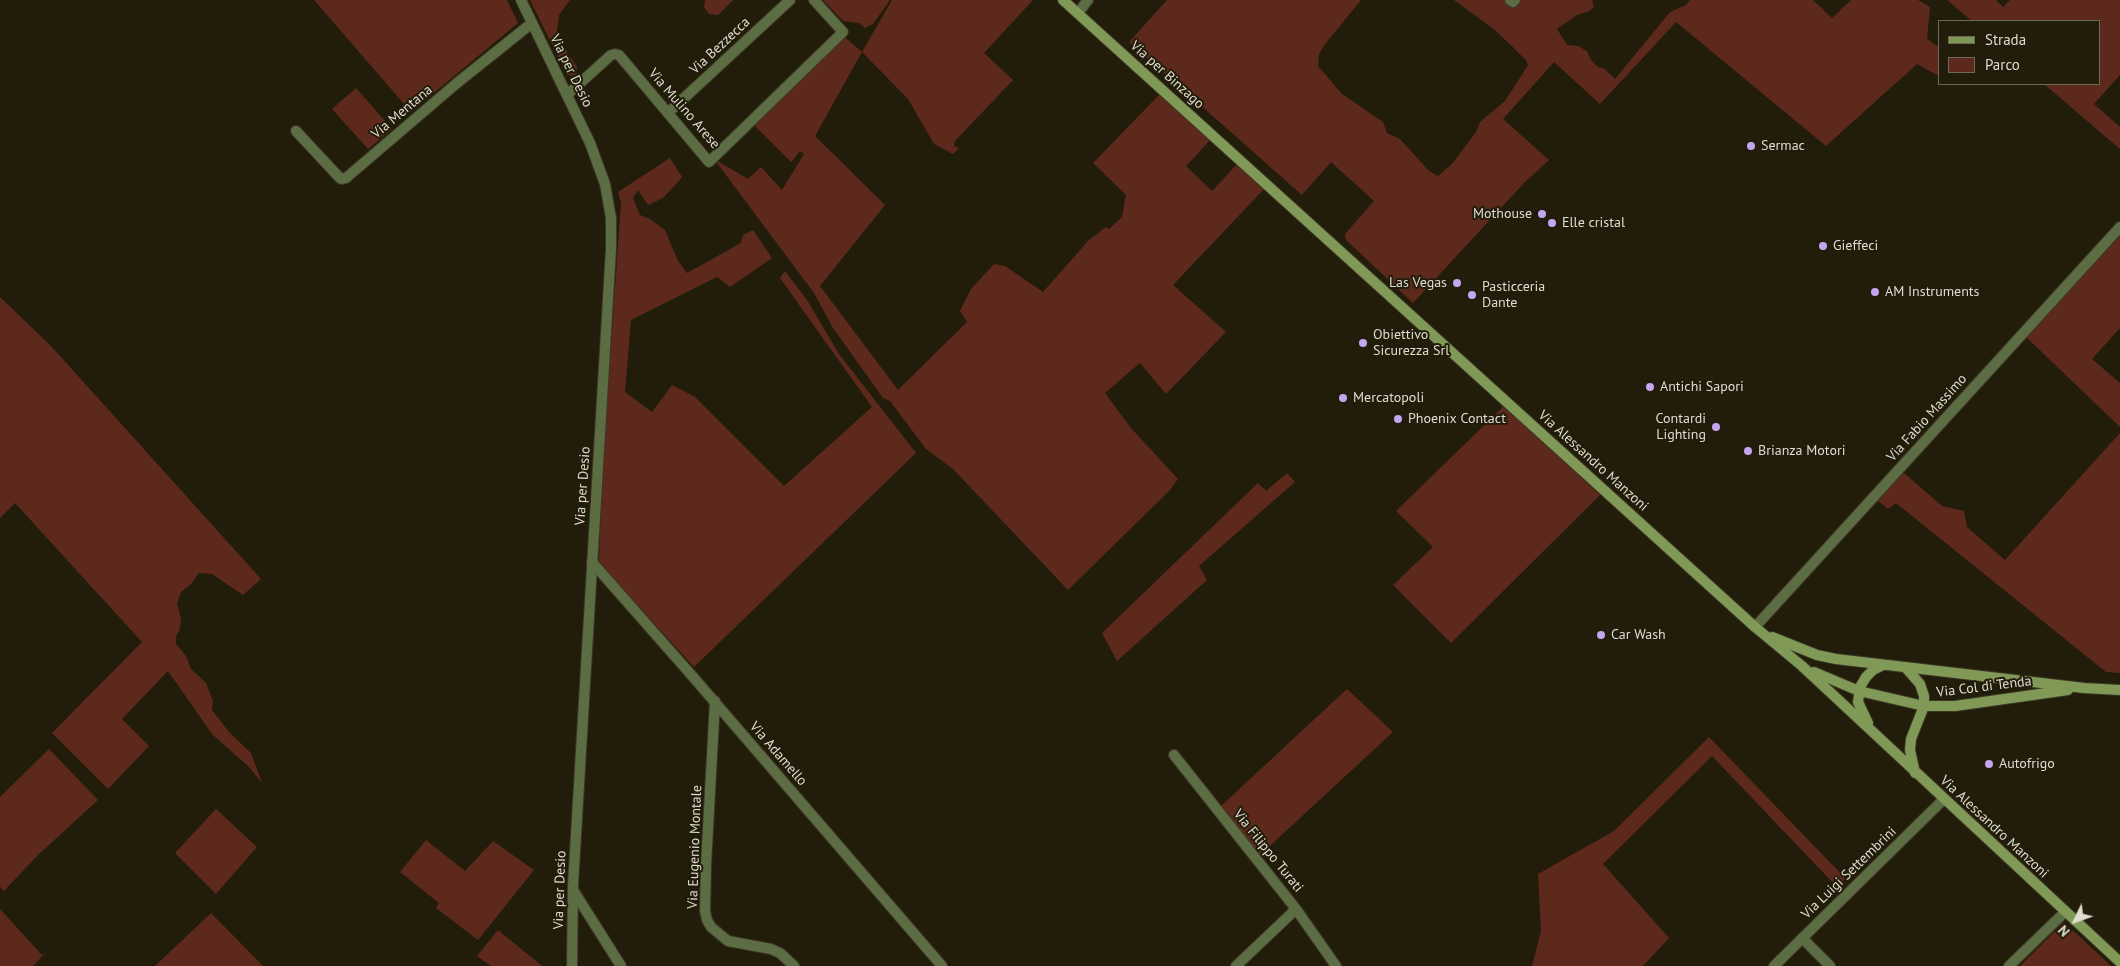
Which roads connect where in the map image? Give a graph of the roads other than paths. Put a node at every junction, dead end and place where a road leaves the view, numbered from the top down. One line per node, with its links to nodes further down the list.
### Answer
1 (521, 0): 9 (street, Via per Desio)
2 (790, 0): 11 (street, Via Bezzecca)
3 (814, 0): 11 (street, Via Mulino Arese)
4 (1063, 0): 8 (main road, Via per Binzago)
5 (1088, 0): 8 (street)
6 (1510, 0): 7 (street)
7 (1515, 0)
8 (1078, 13): 13 (main road, Via per Binzago)
9 (532, 23): 10 (street, Via per Desio); 12 (street, Via Mentana)
10 (568, 94): 11 (street, Via Mulino Arese); 15 (street, Via per Desio)
11 (669, 112)
12 (296, 131)
13 (1252, 170): 16 (main road, Via Alessandro Manzoni)
14 (2120, 227): 16 (street, Via Fabio Massimo)
15 (592, 562): 24 (street, Via Adamello); 30 (street, Via per Desio)
16 (1755, 627): 17 (main road, Via Alessandro Manzoni)
17 (1764, 634): 18 (main road, Via Col di Tenda); 19 (main road, Via Alessandro Manzoni)
18 (1884, 665): 20 (main road, Via Col di Tenda); 23 (main road)
19 (1802, 666): 23 (main road, Via Col di Tenda); 26 (main road, Via Alessandro Manzoni)
20 (1906, 668): 21 (main road, Via Col di Tenda); 25 (main road)
21 (2084, 688): 22 (main road, Via Col di Tenda); 25 (main road, Via Col di Tenda)
22 (2120, 690)
23 (1859, 691): 25 (main road, Via Col di Tenda); 26 (main road)
24 (715, 701): 37 (street, Via Eugenio Montale); 38 (street, Via Adamello)
25 (1924, 706): 28 (main road)
26 (1873, 731): 28 (main road, Via Alessandro Manzoni)
27 (1174, 755): 31 (street, Via Filippo Turati)
28 (1916, 774): 29 (main road, Via Alessandro Manzoni)
29 (1944, 799): 32 (main road, Via Alessandro Manzoni); 33 (street, Via Luigi Settembrini)
30 (573, 890): 35 (street, Via per Desio); 36 (street)
31 (1296, 909): 39 (street); 40 (street, Via Filippo Turati)
32 (2065, 912): 34 (main road, Via Alessandro Manzoni); 43 (street)
33 (1802, 938): 41 (street, Via Luigi Settembrini); 42 (street)
34 (2120, 962)
35 (572, 966)
36 (621, 966)
37 (794, 966)
38 (942, 966)
39 (1236, 966)
40 (1336, 966)
41 (1774, 966)
42 (1830, 966)
43 (2009, 966)

